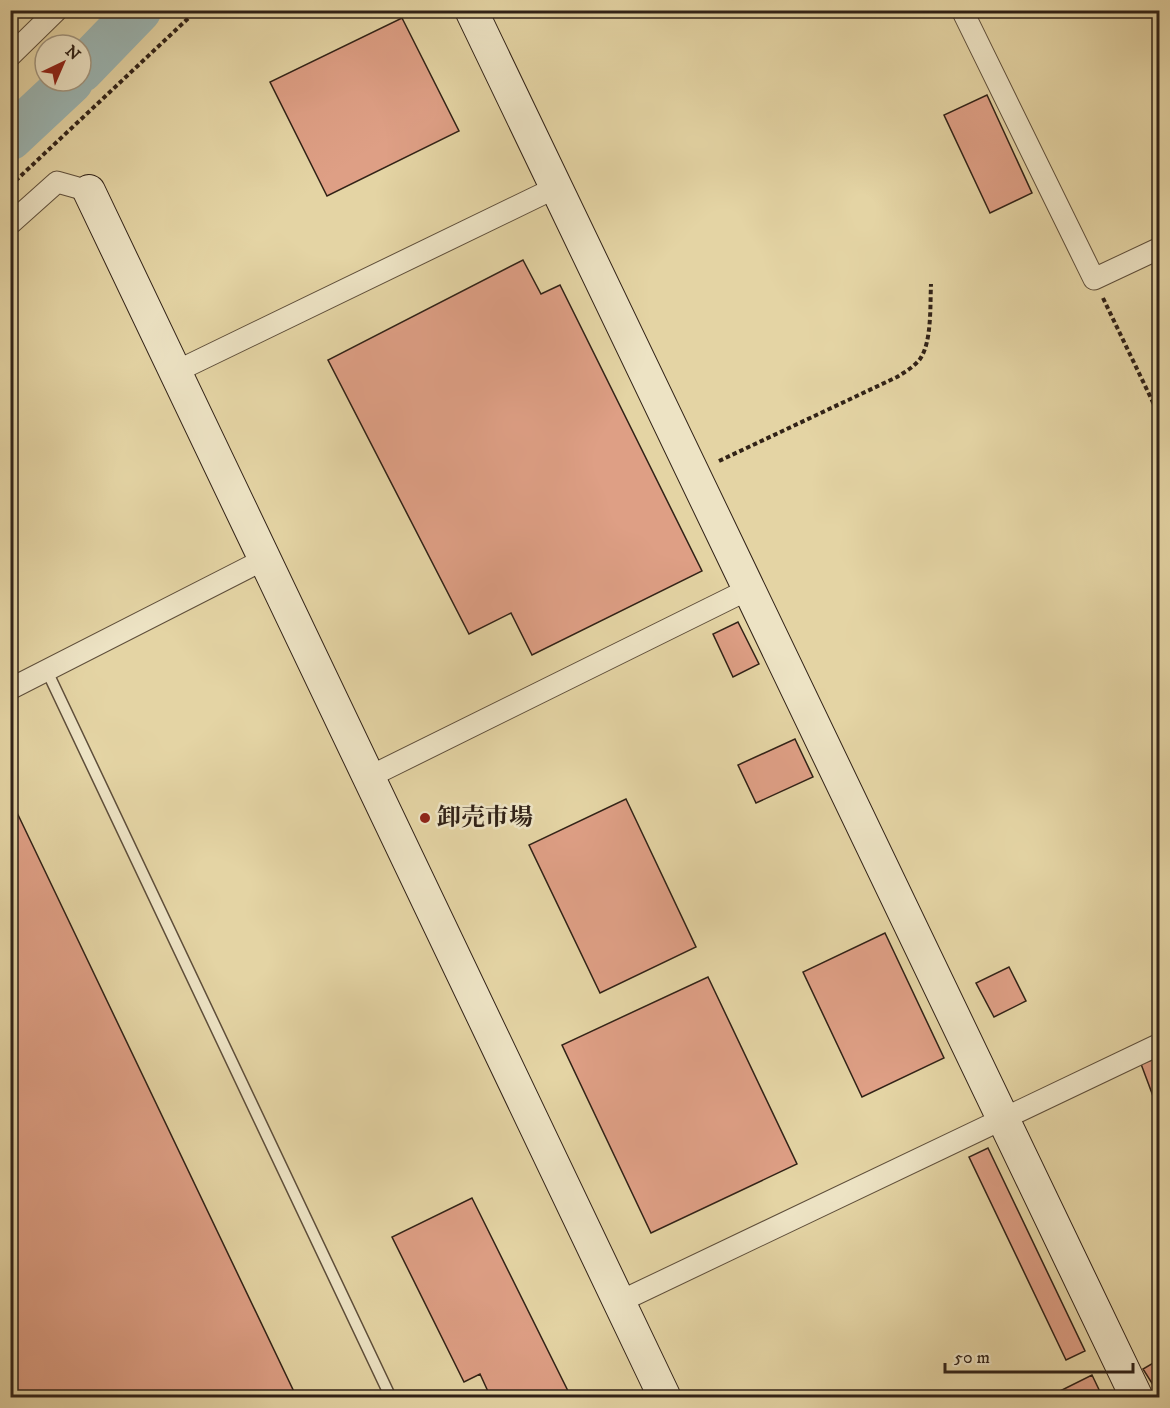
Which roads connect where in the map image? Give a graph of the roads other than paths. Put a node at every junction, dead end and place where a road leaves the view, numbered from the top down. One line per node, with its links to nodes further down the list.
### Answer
1 (57, 10): 4 (street)
2 (471, 10): 5 (street)
3 (962, 10): 8 (street)
4 (10, 56)
5 (557, 186): 9 (street); 11 (street)
6 (89, 191): 7 (street); 9 (street)
7 (10, 224)
8 (1160, 248)
9 (176, 372): 10 (street)
10 (265, 559): 12 (street); 14 (street)
11 (749, 589): 14 (street); 16 (street)
12 (47, 671): 13 (street); 18 (lane)
13 (10, 689)
14 (369, 777): 17 (street)
15 (1160, 1044): 16 (street)
16 (1004, 1119): 17 (street); 20 (street)
17 (619, 1302): 19 (street)
18 (392, 1398)
19 (664, 1398)
20 (1137, 1398)

